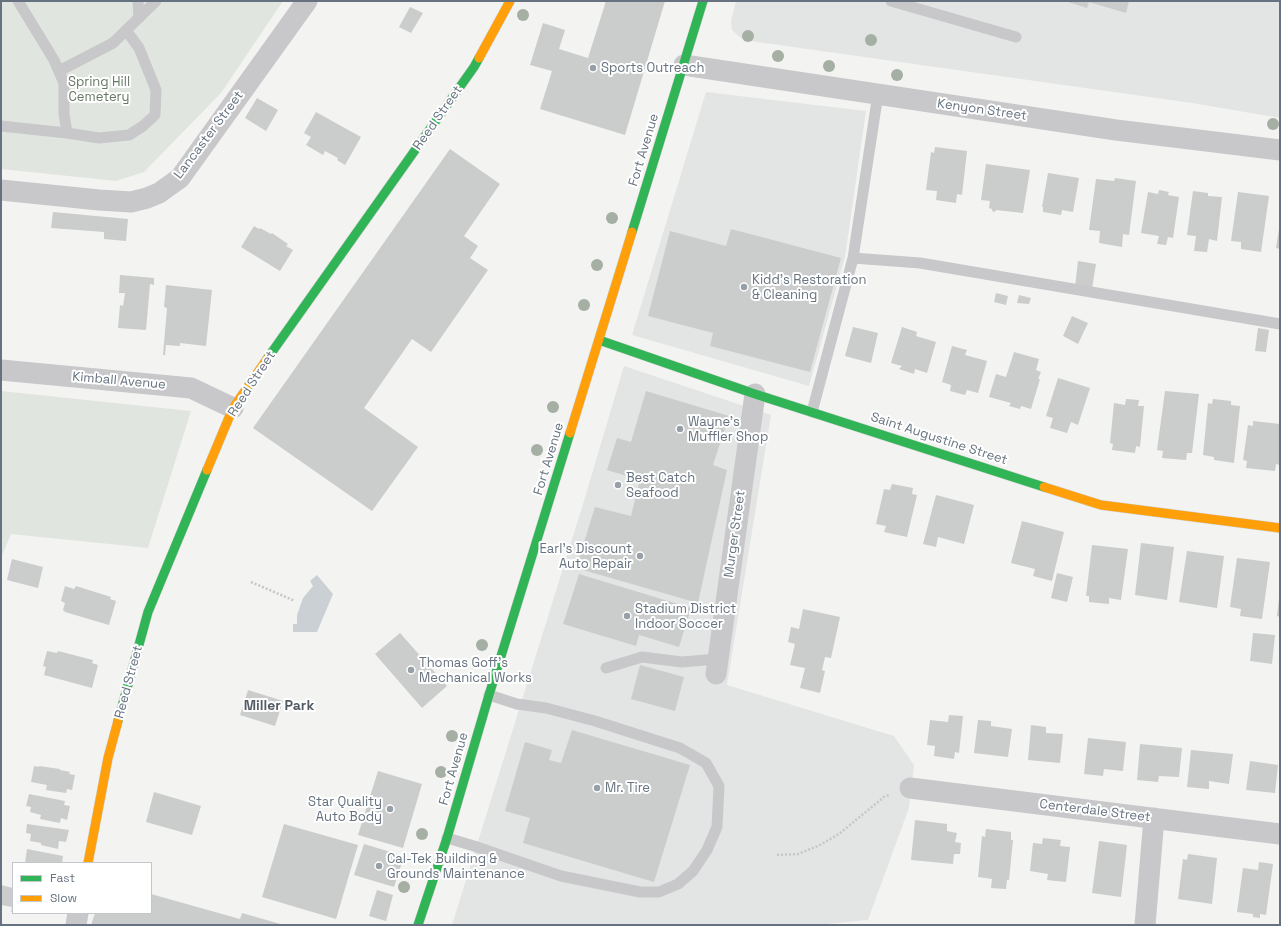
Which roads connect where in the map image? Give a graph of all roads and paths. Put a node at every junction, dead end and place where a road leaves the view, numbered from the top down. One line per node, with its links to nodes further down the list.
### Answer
1 (18, 1): 12 (lane)
2 (138, 1): 8 (lane)
3 (156, 1): 8 (lane)
4 (307, 1): 17 (street, Lancaster Street)
5 (510, 1): 23 (street, Reed Street)
6 (703, 1): 11 (street, Fort Avenue)
7 (891, 1): 10 (lane)
8 (139, 18): 9 (lane)
9 (126, 30): 12 (lane); 15 (lane)
10 (1016, 37)
11 (684, 65): 13 (street, Kenyon Street); 20 (street, Fort Avenue)
12 (59, 71): 15 (lane)
13 (878, 94): 16 (street, Kenyon Street); 18 (lane)
14 (1, 126): 15 (lane)
15 (67, 133)
16 (1280, 150)
17 (1, 190)
18 (853, 258): 19 (lane); 24 (lane)
19 (1280, 324)
20 (599, 340): 22 (street, Saint Augustine Street); 30 (street, Fort Avenue)
21 (1, 370): 23 (street, Kimball Avenue)
22 (755, 394): 24 (street, Saint Augustine Street); 28 (street, Murger Street)
23 (233, 408): 36 (street, Reed Street)
24 (812, 412): 25 (street, Saint Augustine Street)
25 (1280, 528)
26 (251, 582): 27 (path)
27 (295, 601)
28 (716, 666): 29 (lane)
29 (606, 668)
30 (489, 695): 34 (street, Fort Avenue); 34 (lane)
31 (902, 791): 32 (street, Centerdale Street); 35 (path)
32 (1154, 818): 33 (street, Centerdale Street); 40 (street)
33 (1280, 834)
34 (447, 838): 39 (street, Fort Avenue)
35 (777, 855)
36 (88, 862)
37 (78, 914): 38 (street)
38 (76, 925)
39 (418, 925)
40 (1145, 925)

